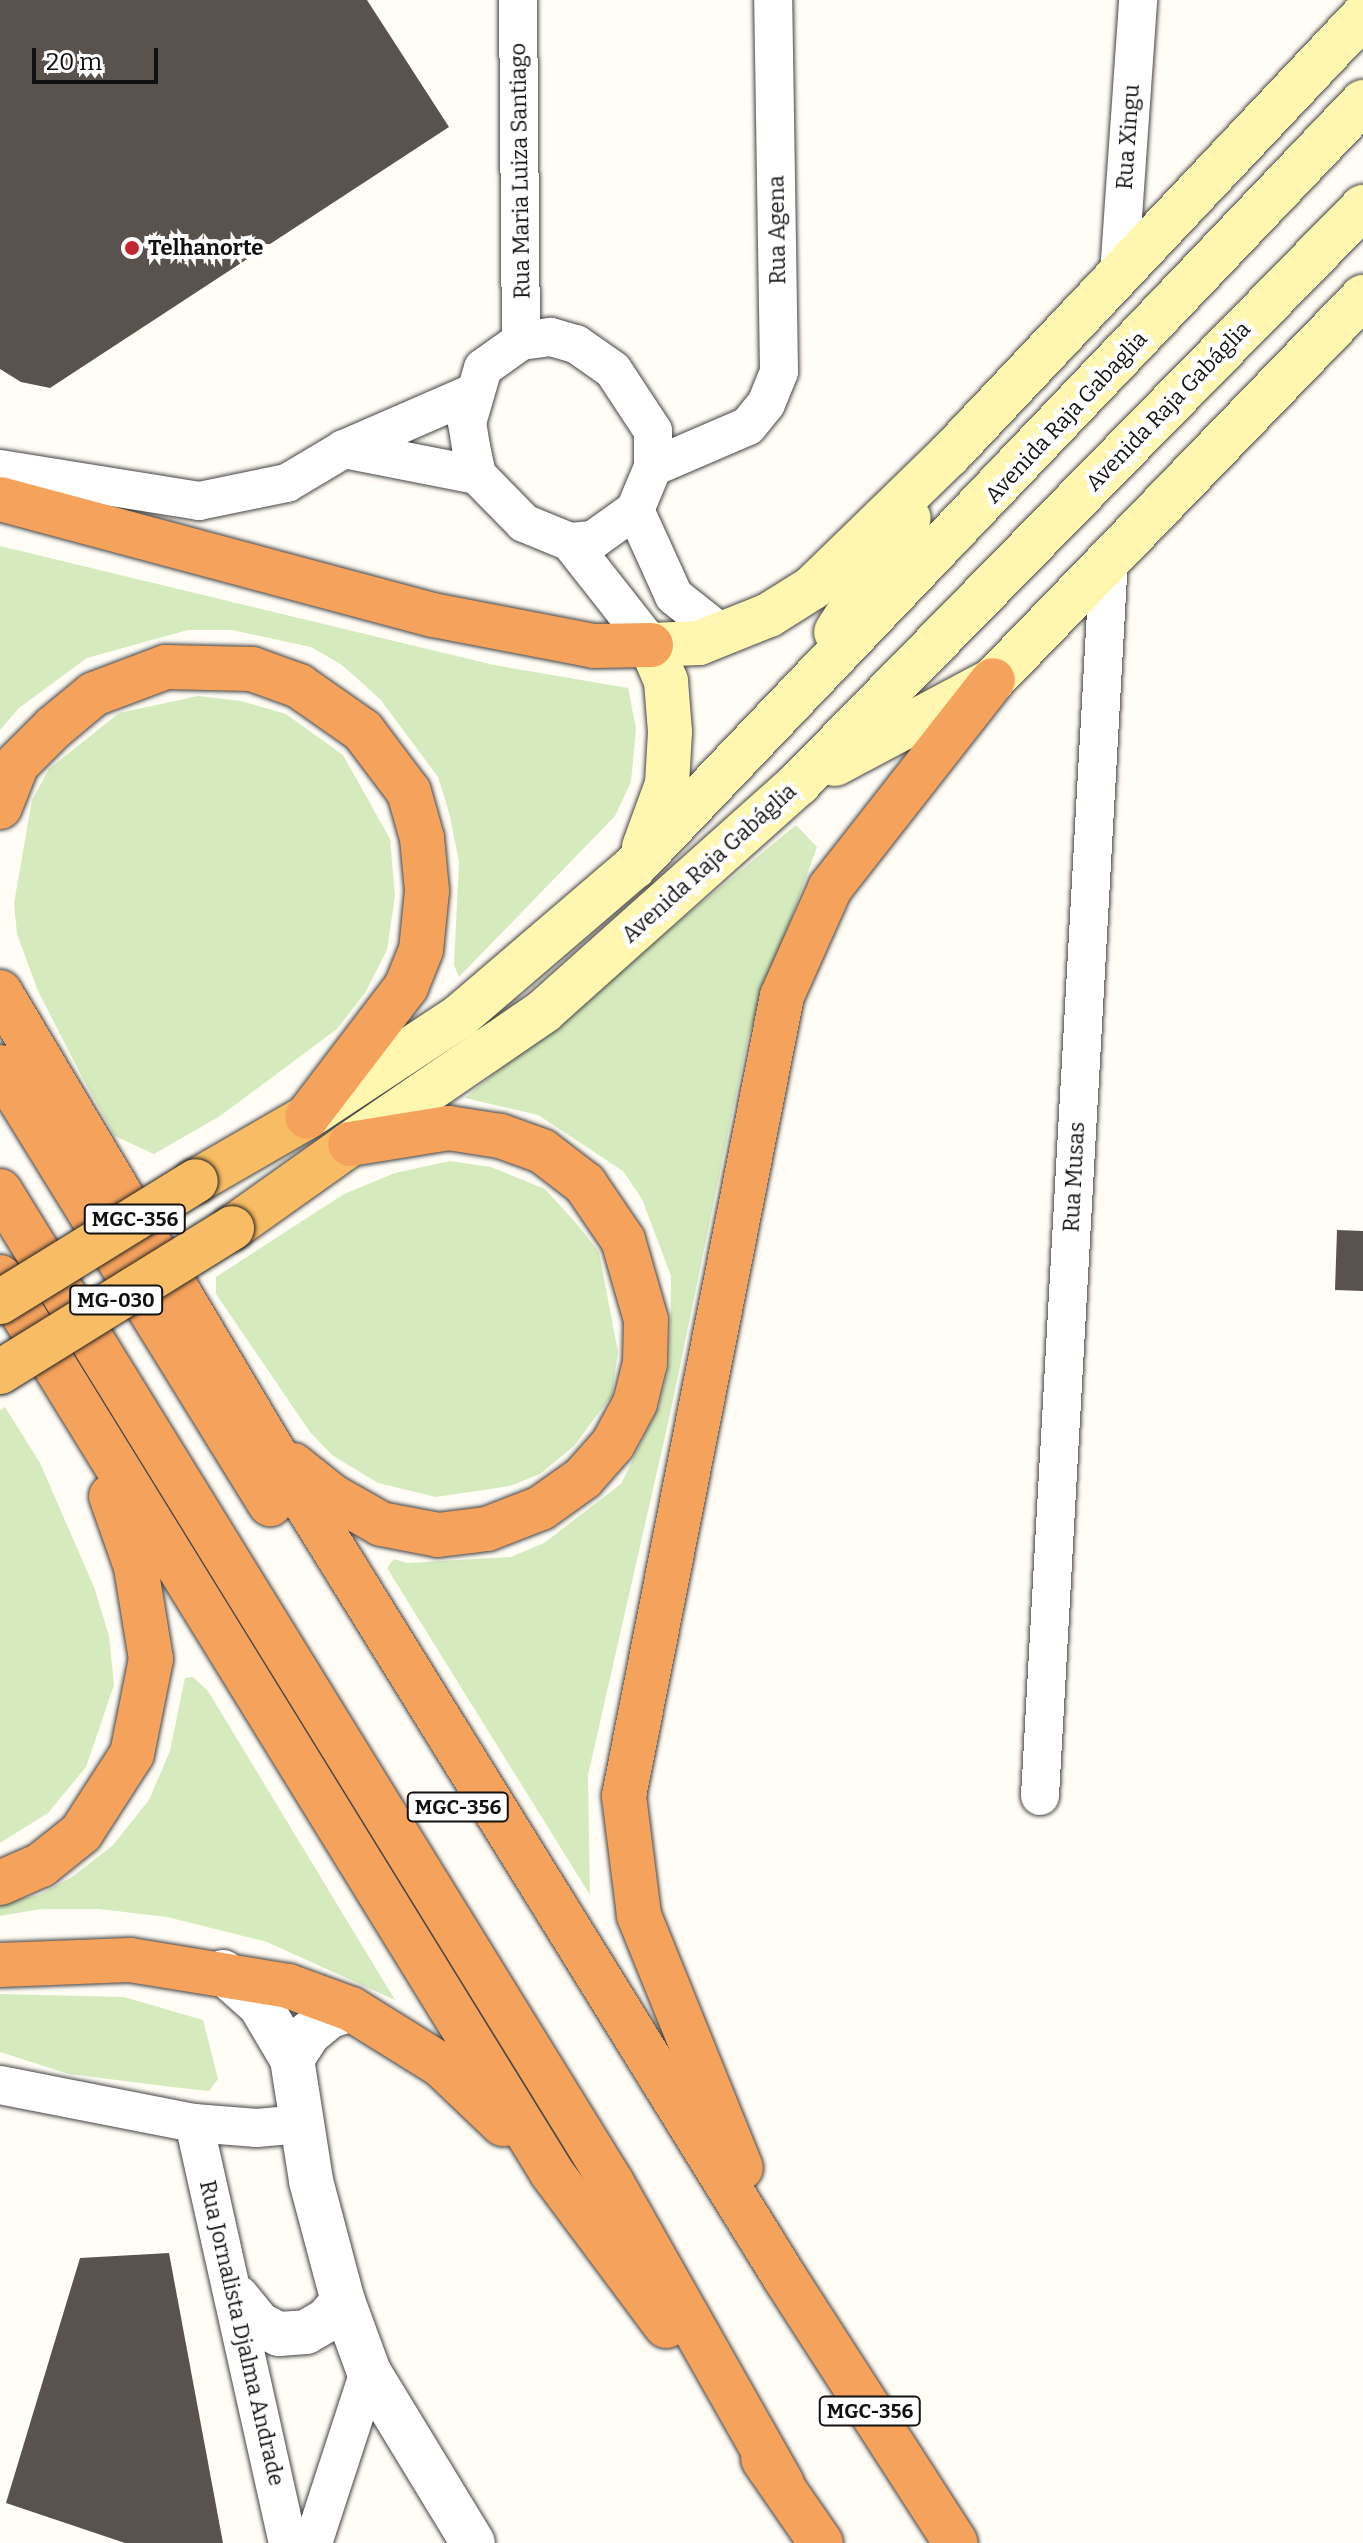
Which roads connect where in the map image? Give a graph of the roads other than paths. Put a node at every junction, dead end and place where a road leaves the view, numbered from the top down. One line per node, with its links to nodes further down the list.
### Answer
1 (518, 0): 9 (street, Rua Maria Luiza Santiago)
2 (773, 0): 12 (street, Rua Agena)
3 (1138, 0): 7 (street, Rua Xingu)
4 (1363, 16): 7 (main road)
5 (1363, 102): 23 (main road, Avenida Raja Gabaglia)
6 (1363, 207): 24 (main road, Avenida Raja Gabáglia)
7 (1119, 274): 13 (main road)
8 (1363, 297): 19 (main road)
9 (521, 341): 10 (street); 12 (street)
10 (473, 393): 11 (street); 15 (street)
11 (344, 449): 14 (street); 15 (street)
12 (653, 449): 17 (street)
13 (949, 455): 20 (main road); 23 (main road)
14 (0, 469)
15 (477, 475): 18 (street)
16 (0, 499): 21 (highway)
17 (635, 510): 18 (street); 20 (street)
18 (570, 542): 21 (street)
19 (1109, 558): 22 (main road); 37 (street, Rua Musas)
20 (722, 634): 21 (main road)
21 (651, 645): 26 (main road)
22 (993, 680): 24 (main road); 47 (highway)
23 (767, 731): 26 (main road)
24 (798, 784): 30 (main road, Avenida Raja Gabáglia)
25 (0, 807): 29 (highway)
26 (634, 867): 29 (main road)
27 (0, 992): 36 (highway, MGC-356)
28 (0, 1067): 56 (highway, MGC-356)
29 (307, 1117): 33 (highway, MG-030, bridge)
30 (350, 1144): 34 (highway, Avenida Raja Gabáglia / MG-030, bridge); 36 (highway)
31 (0, 1191): 51 (highway, MGC-356)
32 (0, 1277): 35 (highway, MGC-356)
33 (0, 1302)
34 (0, 1372)
35 (85, 1422): 38 (highway); 46 (highway, MGC-356)
36 (270, 1446): 47 (highway, MGC-356)
37 (1040, 1796)
38 (0, 1883)
39 (0, 1965): 40 (highway)
40 (223, 1972): 41 (highway); 42 (street)
41 (351, 2009): 42 (street); 46 (highway)
42 (292, 2059): 45 (street)
43 (0, 2085): 44 (street)
44 (194, 2123): 45 (street); 48 (street, Rua Jornalista Djalma Andrade)
45 (301, 2124): 49 (street)
46 (552, 2173): 51 (highway, MGC-356)
47 (785, 2278): 57 (highway, MGC-356)
48 (237, 2297): 49 (street); 52 (street, Rua Jornalista Djalma Andrade)
49 (343, 2301): 50 (street)
50 (369, 2372): 53 (street); 54 (street)
51 (782, 2484): 55 (highway, MGC-356)
52 (288, 2543)
53 (313, 2543)
54 (473, 2543)
55 (821, 2543)
56 (921, 2543)
57 (956, 2543)

